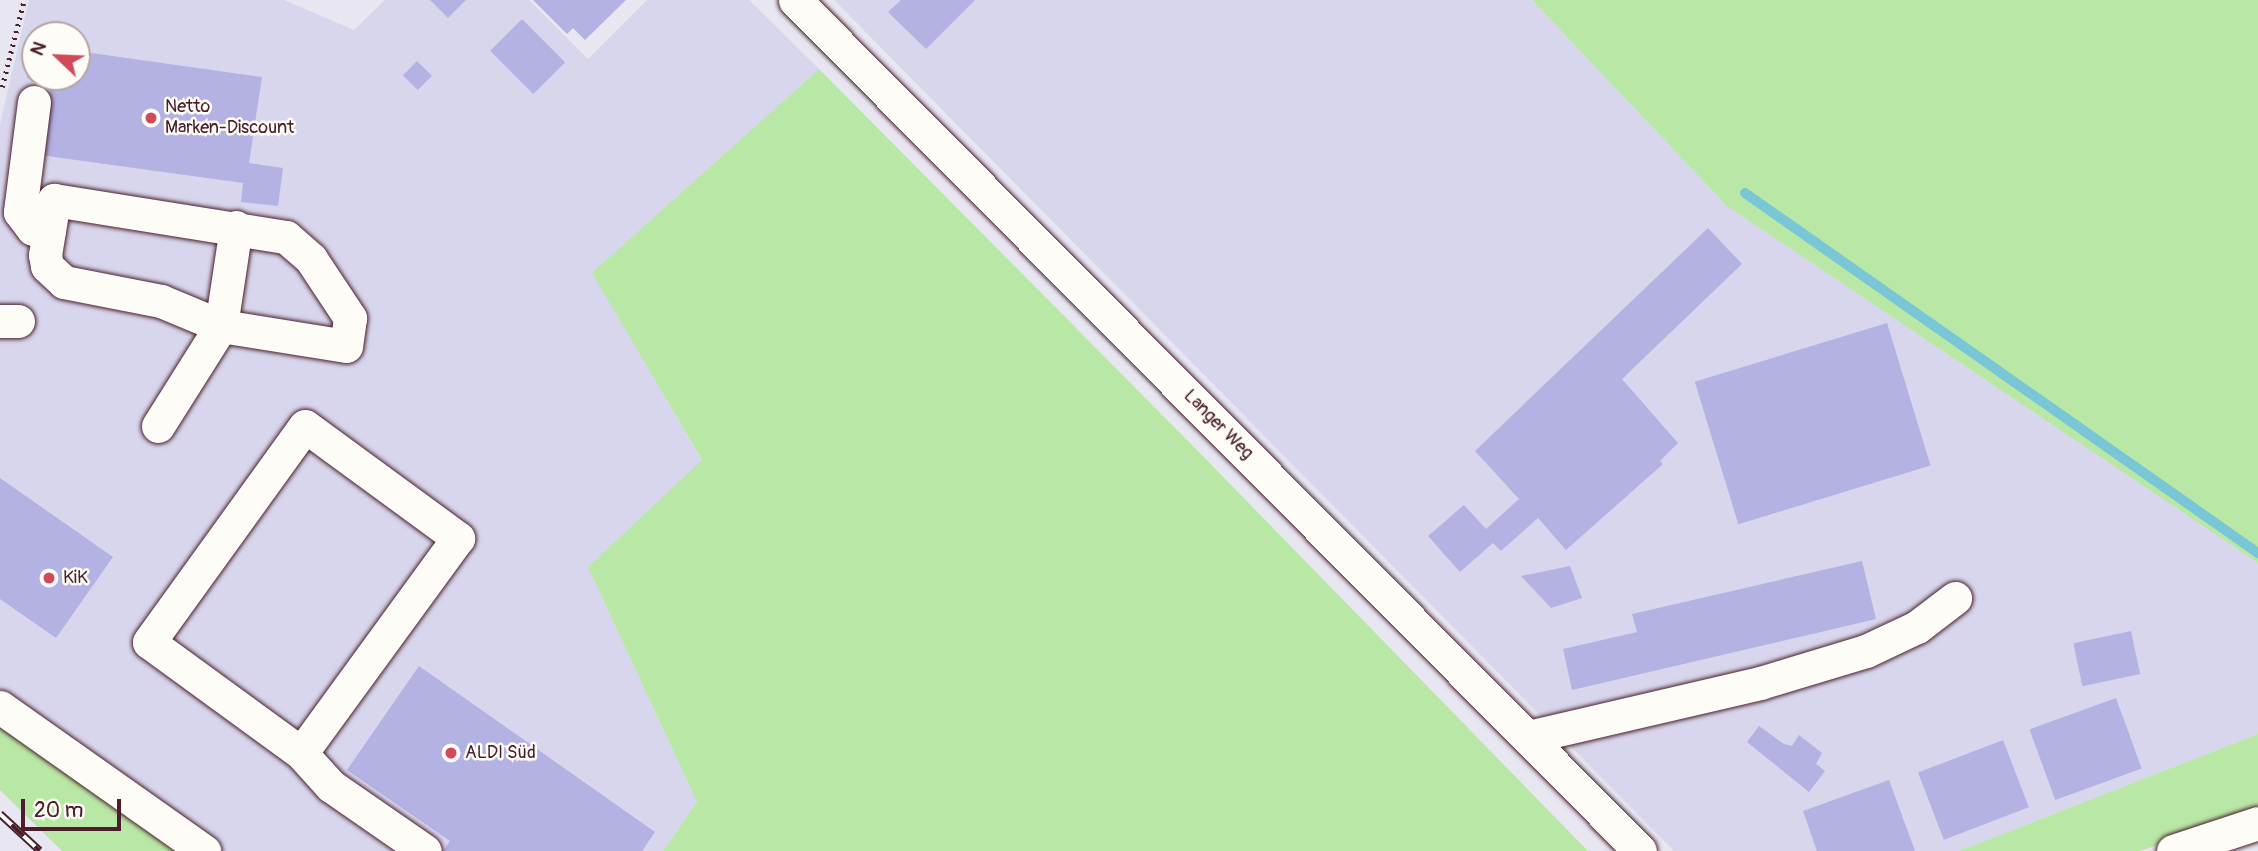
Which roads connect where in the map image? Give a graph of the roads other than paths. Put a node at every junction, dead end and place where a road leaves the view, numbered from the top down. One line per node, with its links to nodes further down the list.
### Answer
1 (795, 0): 9 (street, Langer Weg)
2 (34, 102): 4 (street)
3 (236, 227): 4 (street); 5 (street); 5 (street)
4 (49, 232): 5 (street)
5 (221, 326): 6 (street)
6 (158, 426)
7 (1955, 598): 9 (street)
8 (0, 707): 12 (street)
9 (1528, 737): 14 (street, Langer Weg)
10 (301, 753): 10 (street); 13 (street)
11 (2258, 823): 15 (street)
12 (204, 851)
13 (425, 851)
14 (1640, 851)
15 (2173, 851)

